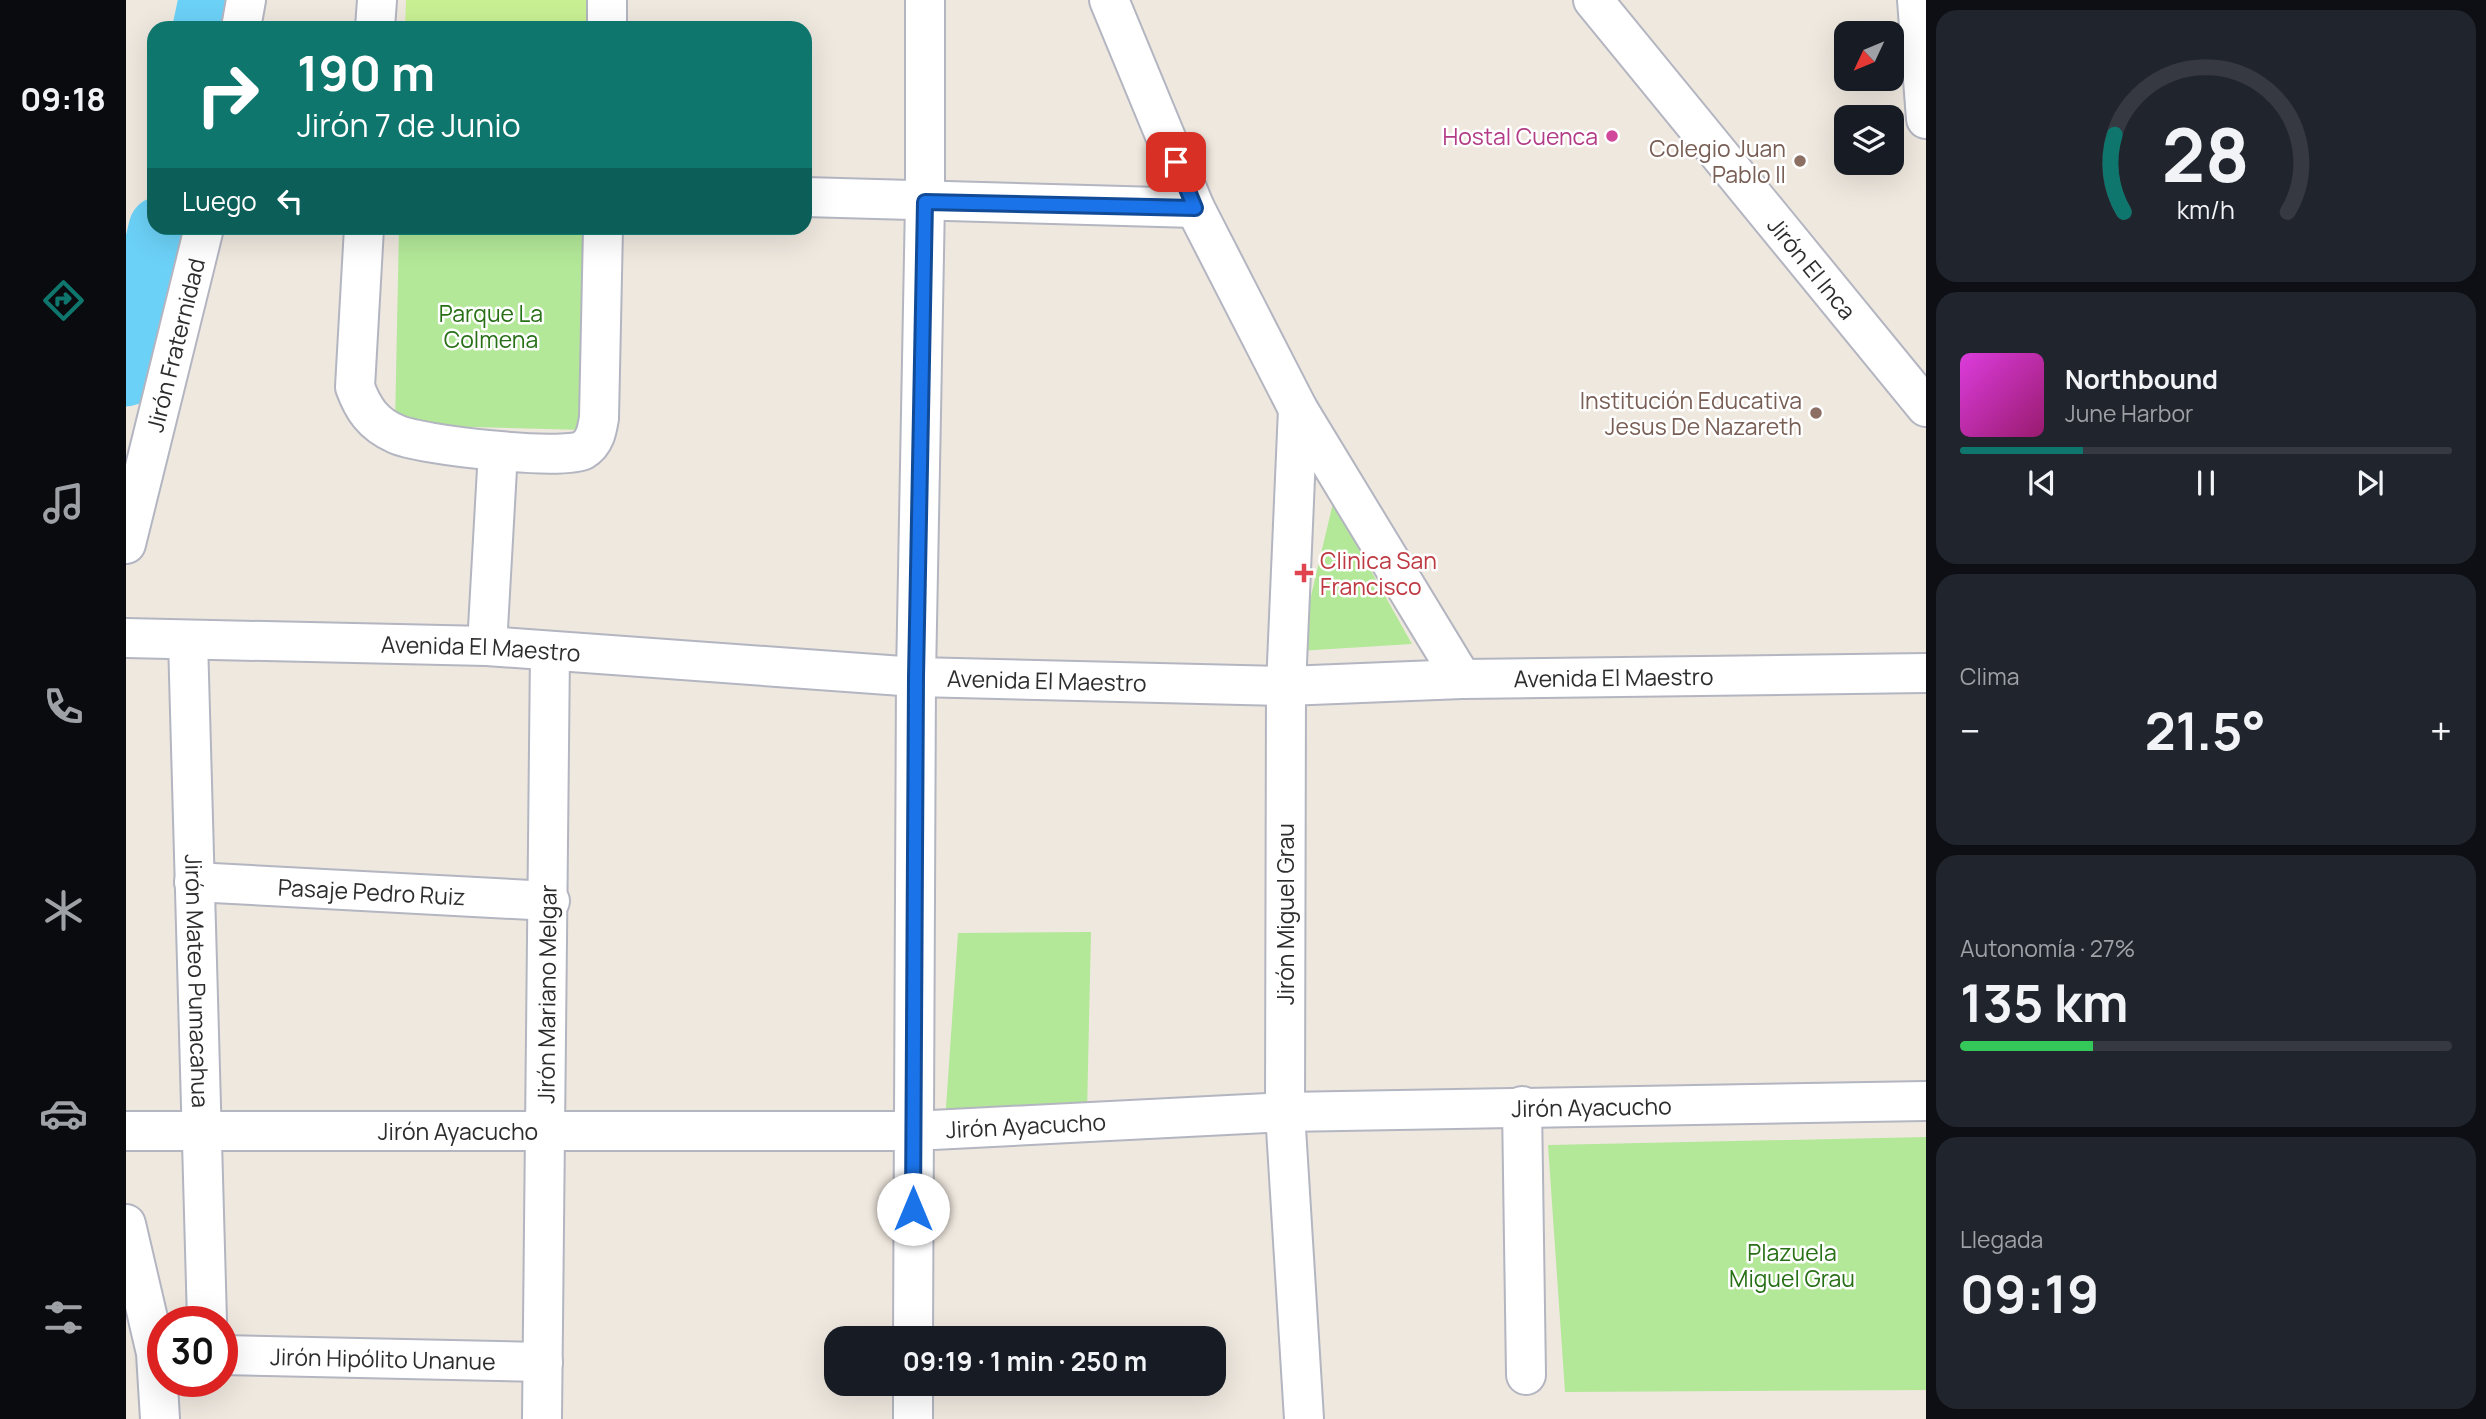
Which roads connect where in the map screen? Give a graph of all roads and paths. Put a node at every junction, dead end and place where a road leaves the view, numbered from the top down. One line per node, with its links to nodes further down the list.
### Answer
1 (246, 0): 8 (street)
2 (377, 0): 9 (street)
3 (607, 0): 10 (street)
4 (925, 0): 13 (street)
5 (1109, 0): 14 (street, Jirón Miguel Grau)
6 (1593, 0): 18 (street, Jirón El Inca)
7 (1917, 0): 11 (street)
8 (242, 21)
9 (376, 21)
10 (607, 21)
11 (1926, 119)
12 (812, 197): 13 (street)
13 (925, 202): 14 (street); 27 (street)
14 (1195, 208): 19 (street, Jirón Miguel Grau)
15 (202, 235): 21 (street, Jirón Fraternidad)
16 (364, 235): 20 (street)
17 (603, 235): 20 (street)
18 (1926, 407)
19 (1298, 409): 28 (street, Jirón Miguel Grau); 29 (street, Jirón Miguel Grau)
20 (498, 451): 24 (street)
21 (126, 544)
22 (126, 638): 23 (street, Avenida El Maestro)
23 (188, 640): 24 (street, Avenida El Maestro); 30 (street, Jirón Mateo Pumacahua)
24 (486, 646): 25 (street, Avenida El Maestro)
25 (551, 651): 27 (street, Avenida El Maestro); 31 (street, Jirón Mariano Melgar)
26 (1926, 673): 28 (street, Avenida El Maestro)
27 (916, 677): 29 (street, Avenida El Maestro); 36 (street)
28 (1462, 679): 29 (street, Avenida El Maestro)
29 (1286, 686): 34 (street, Jirón Miguel Grau)
30 (194, 882): 31 (street, Pasaje Pedro Ruiz); 37 (street, Jirón Mateo Pumacahua)
31 (550, 901): 38 (street, Jirón Mariano Melgar)
32 (1926, 1101): 33 (street, Jirón Ayacucho)
33 (1522, 1106): 34 (street, Jirón Ayacucho); 45 (street)
34 (1285, 1112): 36 (street, Jirón Ayacucho); 51 (street, Jirón Miguel Grau)
35 (126, 1131): 37 (street, Jirón Ayacucho)
36 (913, 1131): 38 (street, Jirón Ayacucho); 42 (street)
37 (203, 1132): 38 (street, Jirón Ayacucho); 41 (street, Jirón Mateo Pumacahua)
38 (547, 1132): 44 (street, Jirón Mariano Melgar)
39 (126, 1224): 40 (street)
40 (148, 1306)
41 (206, 1306)
42 (913, 1326)
43 (238, 1354): 44 (street, Jirón Hipólito Unanue)
44 (543, 1362): 49 (street, Jirón Mariano Melgar)
45 (1526, 1375)
46 (913, 1396): 50 (street)
47 (160, 1397): 48 (street)
48 (160, 1419)
49 (542, 1419)
50 (913, 1419)
51 (1304, 1419)

